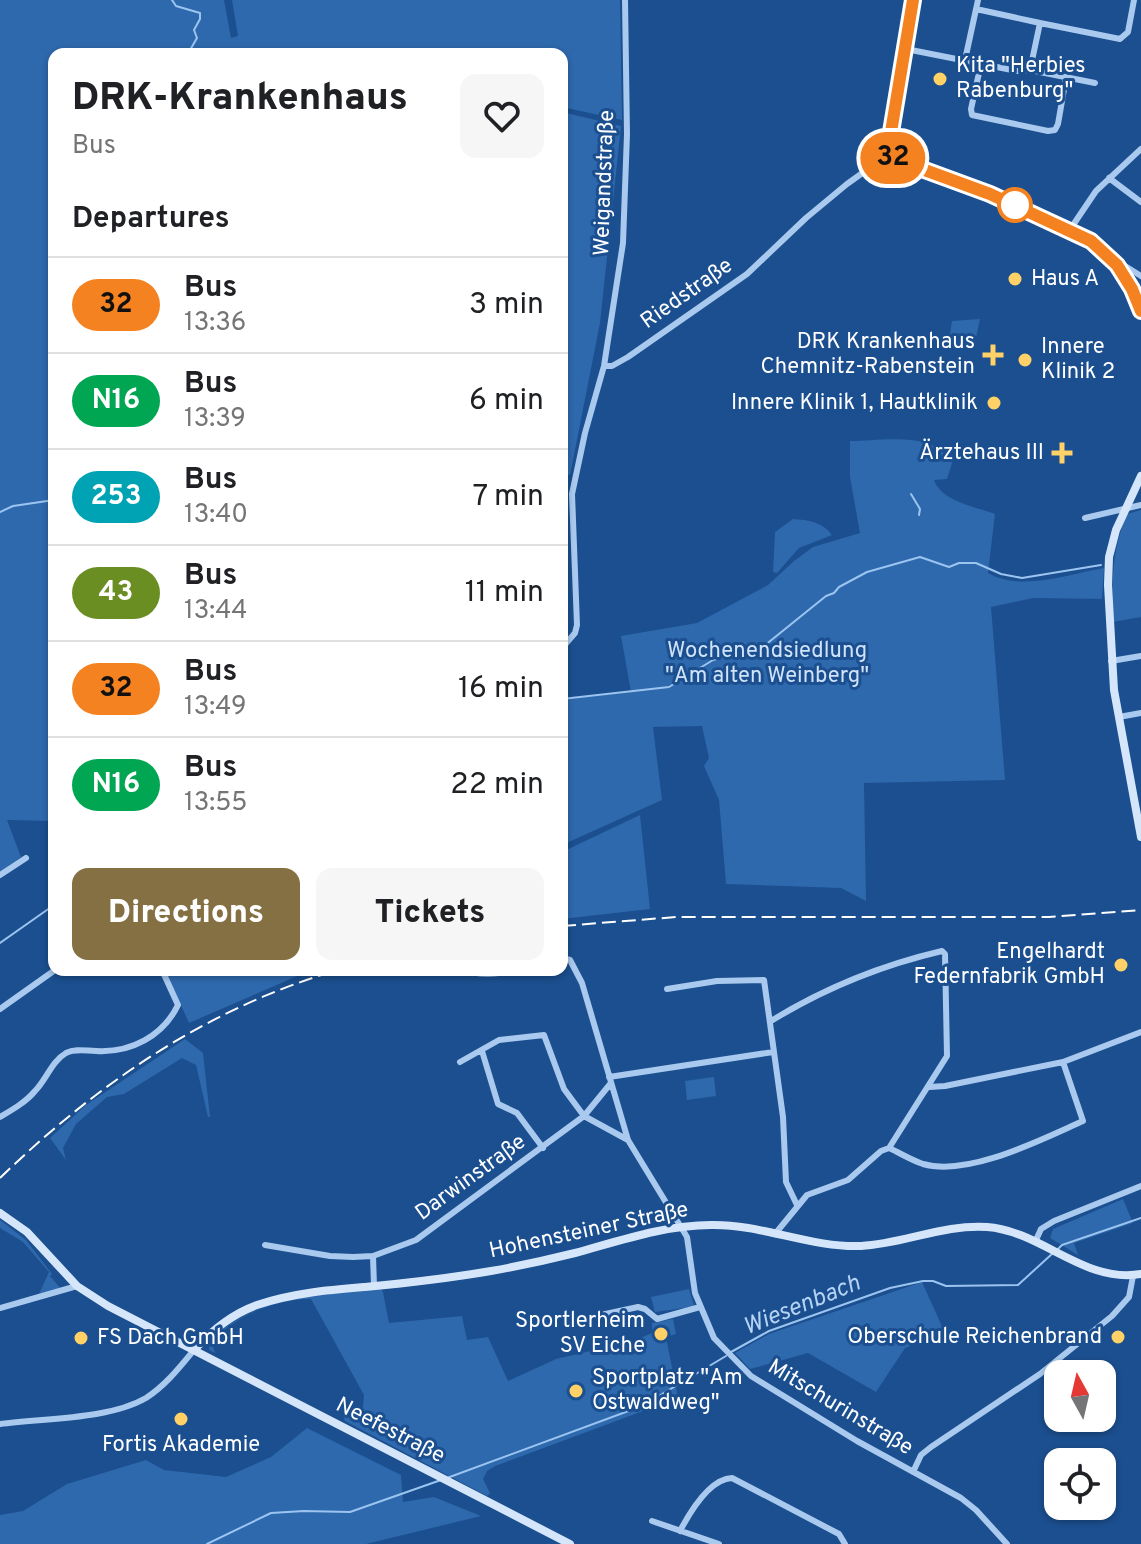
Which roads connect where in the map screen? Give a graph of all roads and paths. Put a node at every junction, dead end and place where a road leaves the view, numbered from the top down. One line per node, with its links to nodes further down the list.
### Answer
1 (625, 0): 21 (street, Weigandstraße)
2 (913, 0): 7 (main road)
3 (978, 0): 5 (street)
4 (1134, 0): 6 (street)
5 (976, 9): 6 (street); 8 (street)
6 (1040, 23): 10 (street)
7 (906, 49): 8 (street); 14 (main road)
8 (965, 60): 9 (street)
9 (981, 64): 10 (street); 11 (street)
10 (1030, 70): 11 (street)
11 (1066, 78): 12 (street)
12 (1095, 83)
13 (1141, 149): 15 (street)
14 (889, 154): 17 (main road); 21 (street, Riedstraße)
15 (1109, 178): 16 (street); 17 (street)
16 (1141, 202)
17 (1069, 231): 18 (main road)
18 (1117, 265): 19 (street); 20 (main road)
19 (1141, 276)
20 (1141, 311)
21 (604, 366): 26 (street)
22 (1141, 476): 24 (main road)
23 (1141, 505): 24 (street)
24 (1125, 509): 25 (street); 28 (main road)
25 (1085, 518)
26 (568, 641)
27 (1141, 656): 28 (street)
28 (1111, 661): 30 (main road)
29 (1141, 713): 30 (street)
30 (1119, 717): 31 (main road)
31 (1136, 786): 32 (main road)
32 (1141, 837)
33 (26, 858): 34 (street)
34 (0, 875)
35 (568, 960): 46 (street)
36 (48, 975): 39 (street)
37 (165, 976): 49 (street)
38 (667, 989): 40 (street)
39 (0, 1009)
40 (771, 1021): 43 (street); 47 (street)
41 (1141, 1032): 45 (street)
42 (482, 1051): 44 (street); 48 (street); 51 (street)
43 (773, 1052): 46 (street); 54 (street)
44 (460, 1062)
45 (1063, 1062): 47 (street); 52 (street)
46 (610, 1080): 48 (street, Darwinstraße); 50 (street)
47 (930, 1087): 52 (street)
48 (584, 1116): 50 (street); 51 (street, Darwinstraße)
49 (0, 1117)
50 (628, 1140): 56 (street)
51 (543, 1148): 60 (street, Darwinstraße)
52 (889, 1148): 54 (street)
53 (1141, 1186): 58 (street)
54 (797, 1205): 57 (street)
55 (0, 1213): 62 (main road, Neefestraße)
56 (683, 1227): 57 (main road, Hohensteiner Straße); 63 (main road, Hohensteiner Straße); 64 (street, Mitschurinstraße)
57 (775, 1234): 58 (main road, Hohensteiner Straße)
58 (1036, 1240): 61 (main road, Hohensteiner Straße)
59 (265, 1245): 60 (street, Darwinstraße)
60 (373, 1256): 63 (street)
61 (1137, 1275): 69 (street)
62 (77, 1286): 65 (street); 67 (main road, Neefestraße)
63 (374, 1286): 67 (main road, Hohensteiner Straße)
64 (700, 1307): 66 (street); 69 (street, Mitschurinstraße)
65 (0, 1308)
66 (587, 1318)
67 (194, 1350): 68 (street); 72 (main road, Neefestraße)
68 (0, 1424)
69 (913, 1472): 75 (street, Mitschurinstraße)
70 (652, 1521): 71 (street)
71 (680, 1531): 73 (street); 74 (street)
72 (570, 1544)
73 (719, 1544)
74 (845, 1544)
75 (1007, 1544)

